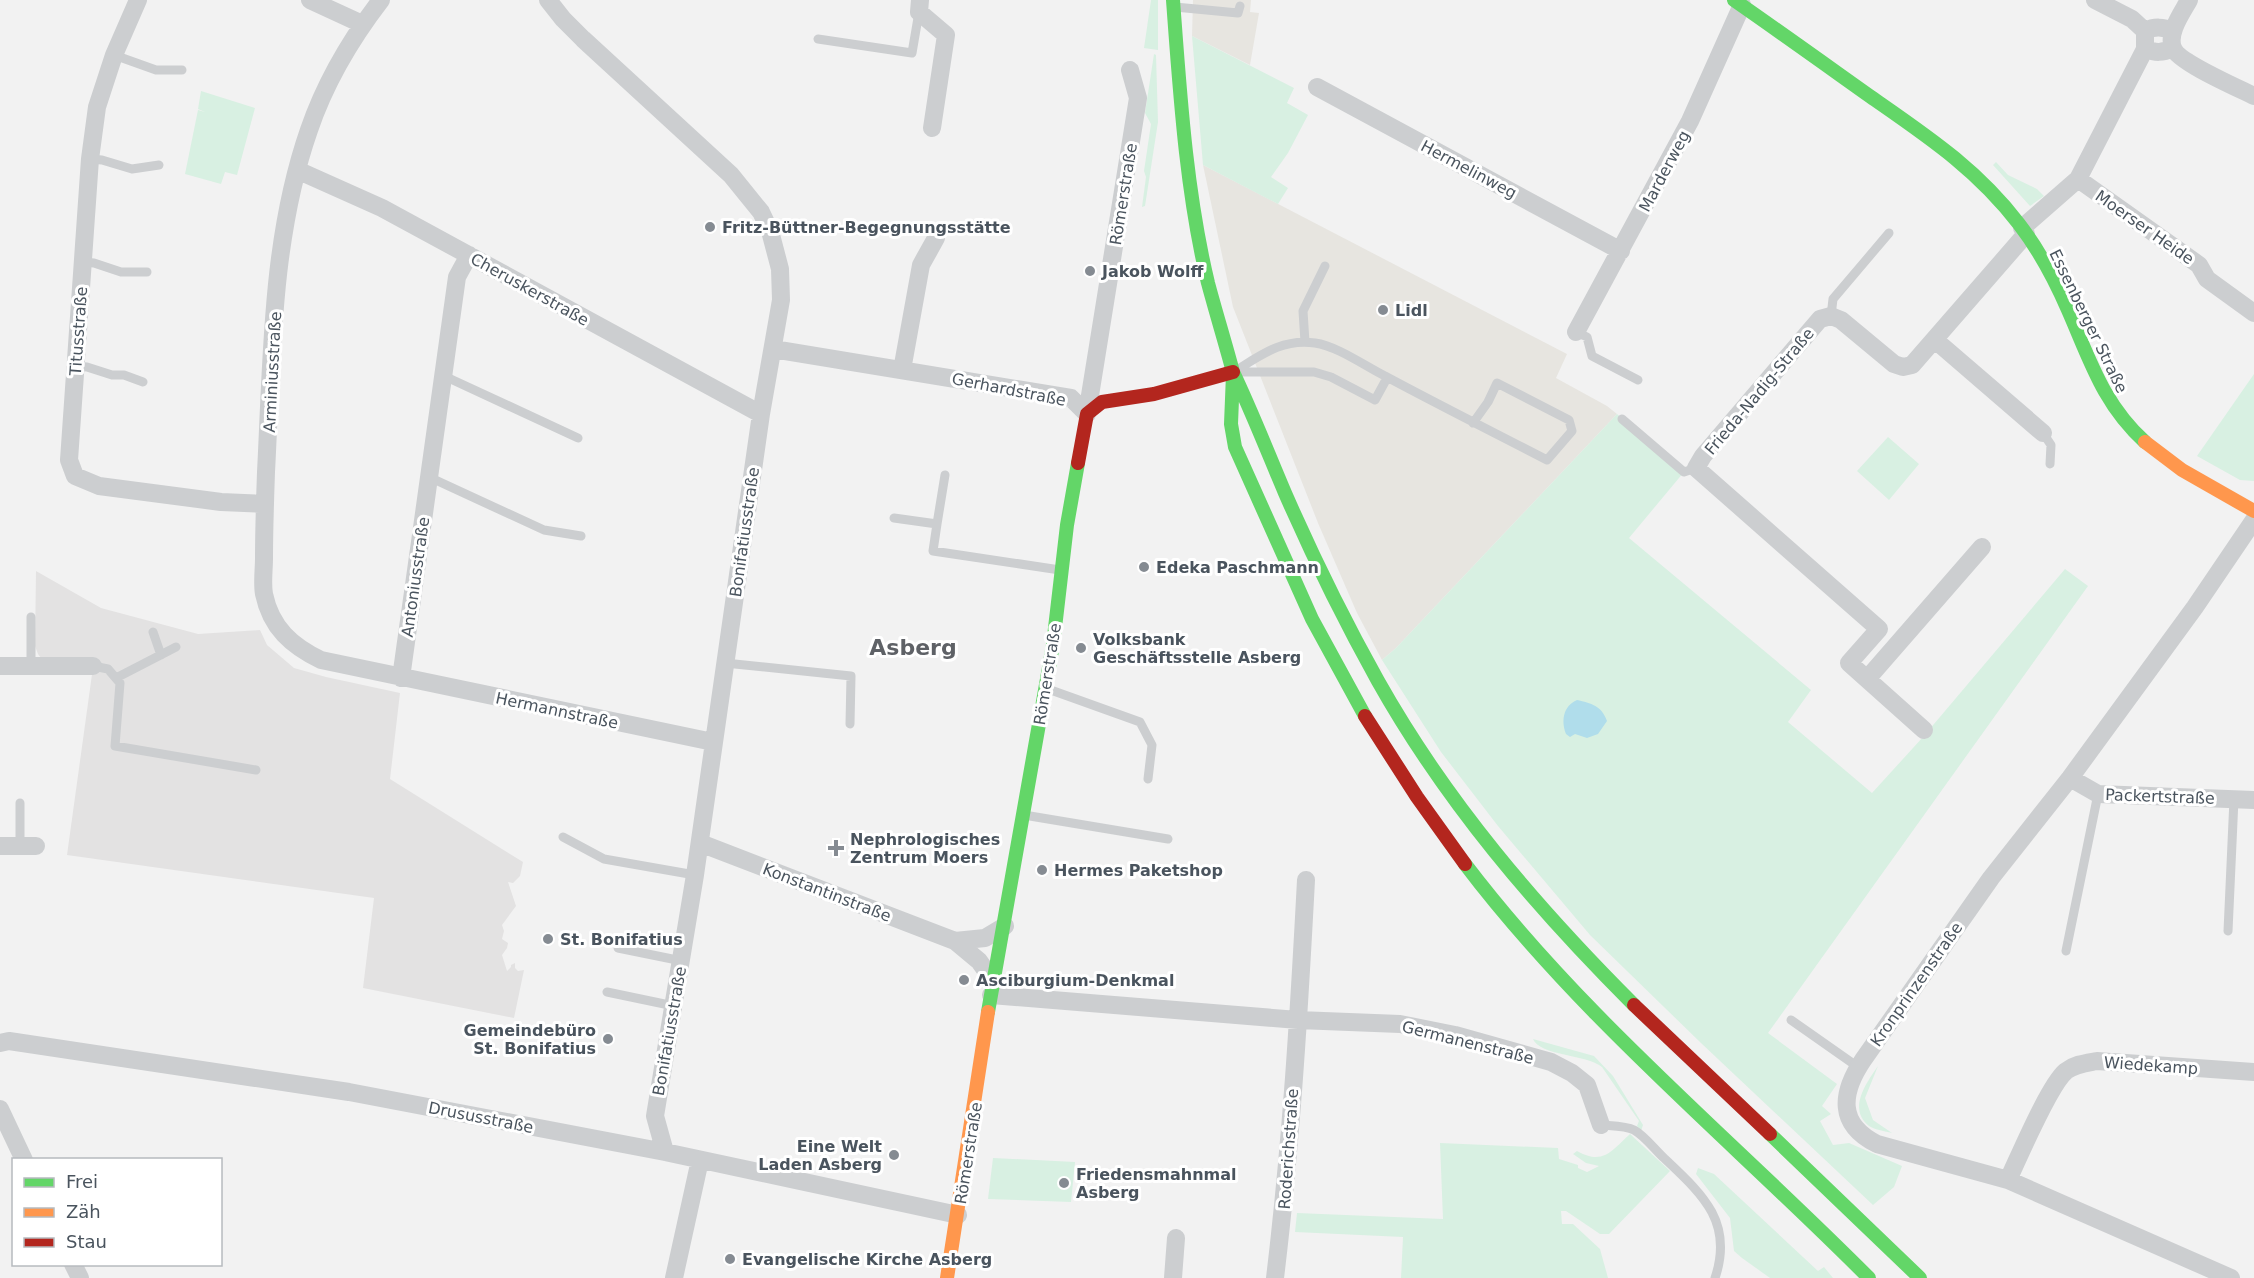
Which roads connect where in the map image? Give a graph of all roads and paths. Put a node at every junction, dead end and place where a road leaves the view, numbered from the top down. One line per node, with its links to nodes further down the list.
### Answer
1 (138, 0): 17 (street, Titusstraße)
2 (310, 0): 13 (street)
3 (381, 0): 13 (street, Arminiusstraße)
4 (548, 0): 40 (street, Bonifatiusstraße)
5 (1207, 0): 12 (lane)
6 (2095, 0): 15 (street)
7 (2189, 0): 16 (street)
8 (1173, 3): 12 (lane); 43 (main road)
9 (1738, 3): 27 (main road, Essenberger Straße); 30 (street, Marderweg)
10 (920, 6): 14 (lane); 22 (street)
11 (1239, 6): 12 (lane)
12 (1205, 11)
13 (362, 24): 25 (street, Arminiusstraße)
14 (818, 39)
15 (2145, 40): 16 (street); 16 (street); 26 (street, Moerser Heide)
16 (2173, 40): 21 (street)
17 (114, 55): 18 (lane); 23 (street, Titusstraße)
18 (182, 70)
19 (1130, 70): 49 (street, Römerstraße)
20 (1317, 87): 30 (street, Hermelinweg)
21 (2254, 96)
22 (932, 128)
23 (90, 159): 24 (lane); 32 (street, Titusstraße)
24 (159, 165)
25 (297, 170): 31 (street, Cheruskerstraße); 58 (street, Arminiusstraße)
26 (2078, 179): 27 (street, Moerser Heide); 35 (street, Moerser Heide)
27 (2024, 231): 38 (street, Frieda-Nadig-Straße); 59 (main road, Essenberger Straße)
28 (1889, 233): 36 (lane)
29 (936, 238): 42 (street)
30 (1621, 251): 37 (street, Marderweg)
31 (468, 255): 44 (street, Antoniusstraße); 48 (street, Cheruskerstraße)
32 (83, 262): 34 (lane); 41 (street, Titusstraße)
33 (1325, 266): 39 (lane)
34 (147, 272)
35 (2254, 313)
36 (1831, 316): 38 (street, Frieda-Nadig-Straße); 55 (street, Frieda-Nadig-Straße)
37 (1576, 332): 46 (lane)
38 (1935, 340): 52 (street)
39 (1305, 342): 43 (lane); 45 (lane)
40 (773, 349): 42 (street, Gerhardstraße); 48 (street, Bonifatiusstraße)
41 (75, 366): 47 (lane); 58 (street, Titusstraße)
42 (902, 370): 49 (street, Gerhardstraße)
43 (1233, 372): 45 (lane); 49 (main road, Gerhardstraße); 120 (main road); 128 (main road)
44 (442, 375): 53 (lane); 57 (street, Antoniusstraße)
45 (1387, 378): 51 (lane)
46 (1638, 380)
47 (143, 382)
48 (761, 414): 72 (street, Bonifatiusstraße)
49 (1087, 414): 65 (main road, Römerstraße)
50 (1622, 419): 55 (lane)
51 (1473, 423): 51 (lane)
52 (2043, 433): 54 (lane)
53 (578, 438)
54 (2050, 465)
55 (1696, 468): 67 (street, Frieda-Nadig-Straße)
56 (945, 475): 62 (lane)
57 (429, 477): 63 (lane); 77 (street, Antoniusstraße)
58 (265, 504): 77 (street, Arminiusstraße)
59 (2254, 511)
60 (894, 518): 62 (lane)
61 (2254, 520): 84 (street, Kronprinzenstraße)
62 (938, 524): 65 (lane)
63 (581, 536)
64 (1982, 547): 69 (street)
65 (1062, 570): 79 (main road, Römerstraße)
66 (31, 617): 74 (lane)
67 (1879, 629): 69 (street, Frieda-Nadig-Straße); 78 (street)
68 (153, 632): 71 (lane)
69 (1897, 645): 78 (street)
70 (176, 647): 71 (lane)
71 (161, 655): 76 (lane)
72 (725, 663): 80 (lane); 82 (street, Bonifatiusstraße)
73 (0, 666): 74 (street)
74 (31, 666): 75 (street)
75 (93, 666): 76 (lane)
76 (116, 678): 83 (lane)
77 (402, 678): 82 (street, Hermannstraße)
78 (1868, 679): 81 (street)
79 (1045, 688): 85 (lane); 90 (main road, Römerstraße)
80 (850, 724)
81 (1924, 730)
82 (713, 742): 93 (street, Bonifatiusstraße)
83 (256, 770)
84 (2070, 778): 86 (street, Packertstraße); 110 (street, Kronprinzenstraße)
85 (1148, 780)
86 (2098, 794): 87 (street, Packertstraße); 102 (lane)
87 (2234, 799): 88 (street, Packertstraße); 99 (lane)
88 (2254, 800)
89 (20, 803): 95 (lane)
90 (1024, 815): 92 (lane); 98 (main road, Römerstraße)
91 (563, 837): 96 (lane)
92 (1168, 839)
93 (700, 843): 96 (street, Bonifatiusstraße); 100 (street, Konstantinstraße)
94 (0, 846): 95 (street)
95 (28, 846)
96 (695, 875): 103 (street, Bonifatiusstraße)
97 (1306, 880): 107 (street)
98 (1005, 926): 100 (street, Konstantinstraße); 104 (main road, Römerstraße)
99 (2228, 931)
100 (955, 941): 104 (street, Konstantinstraße)
101 (618, 948): 103 (lane)
102 (2066, 951)
103 (682, 961): 106 (street, Bonifatiusstraße)
104 (993, 989): 107 (street, Germanenstraße); 118 (main road, Römerstraße)
105 (607, 992): 106 (lane)
106 (674, 1006): 114 (street, Bonifatiusstraße)
107 (1298, 1020): 113 (street, Germanenstraße); 124 (street, Roderichstraße)
108 (1791, 1020): 110 (lane)
109 (0, 1043): 114 (street, Drususstraße)
110 (1858, 1067): 117 (street, Kronprinzenstraße)
111 (2254, 1072): 117 (street, Wiedekamp)
112 (0, 1109): 115 (street)
113 (1602, 1125): 125 (lane)
114 (665, 1152): 116 (street, Drususstraße)
115 (23, 1158)
116 (700, 1160): 118 (street, Drususstraße); 121 (street)
117 (2008, 1180): 129 (street, Kronprinzenstraße)
118 (958, 1215): 122 (main road, Römerstraße)
119 (1176, 1238): 123 (street)
120 (1852, 1261): 126 (main road); 127 (main road)
121 (674, 1278)
122 (947, 1278)
123 (1173, 1278)
124 (1275, 1278)
125 (1715, 1278)
126 (1863, 1278)
127 (1869, 1278)
128 (1920, 1278)
129 (2231, 1278)

